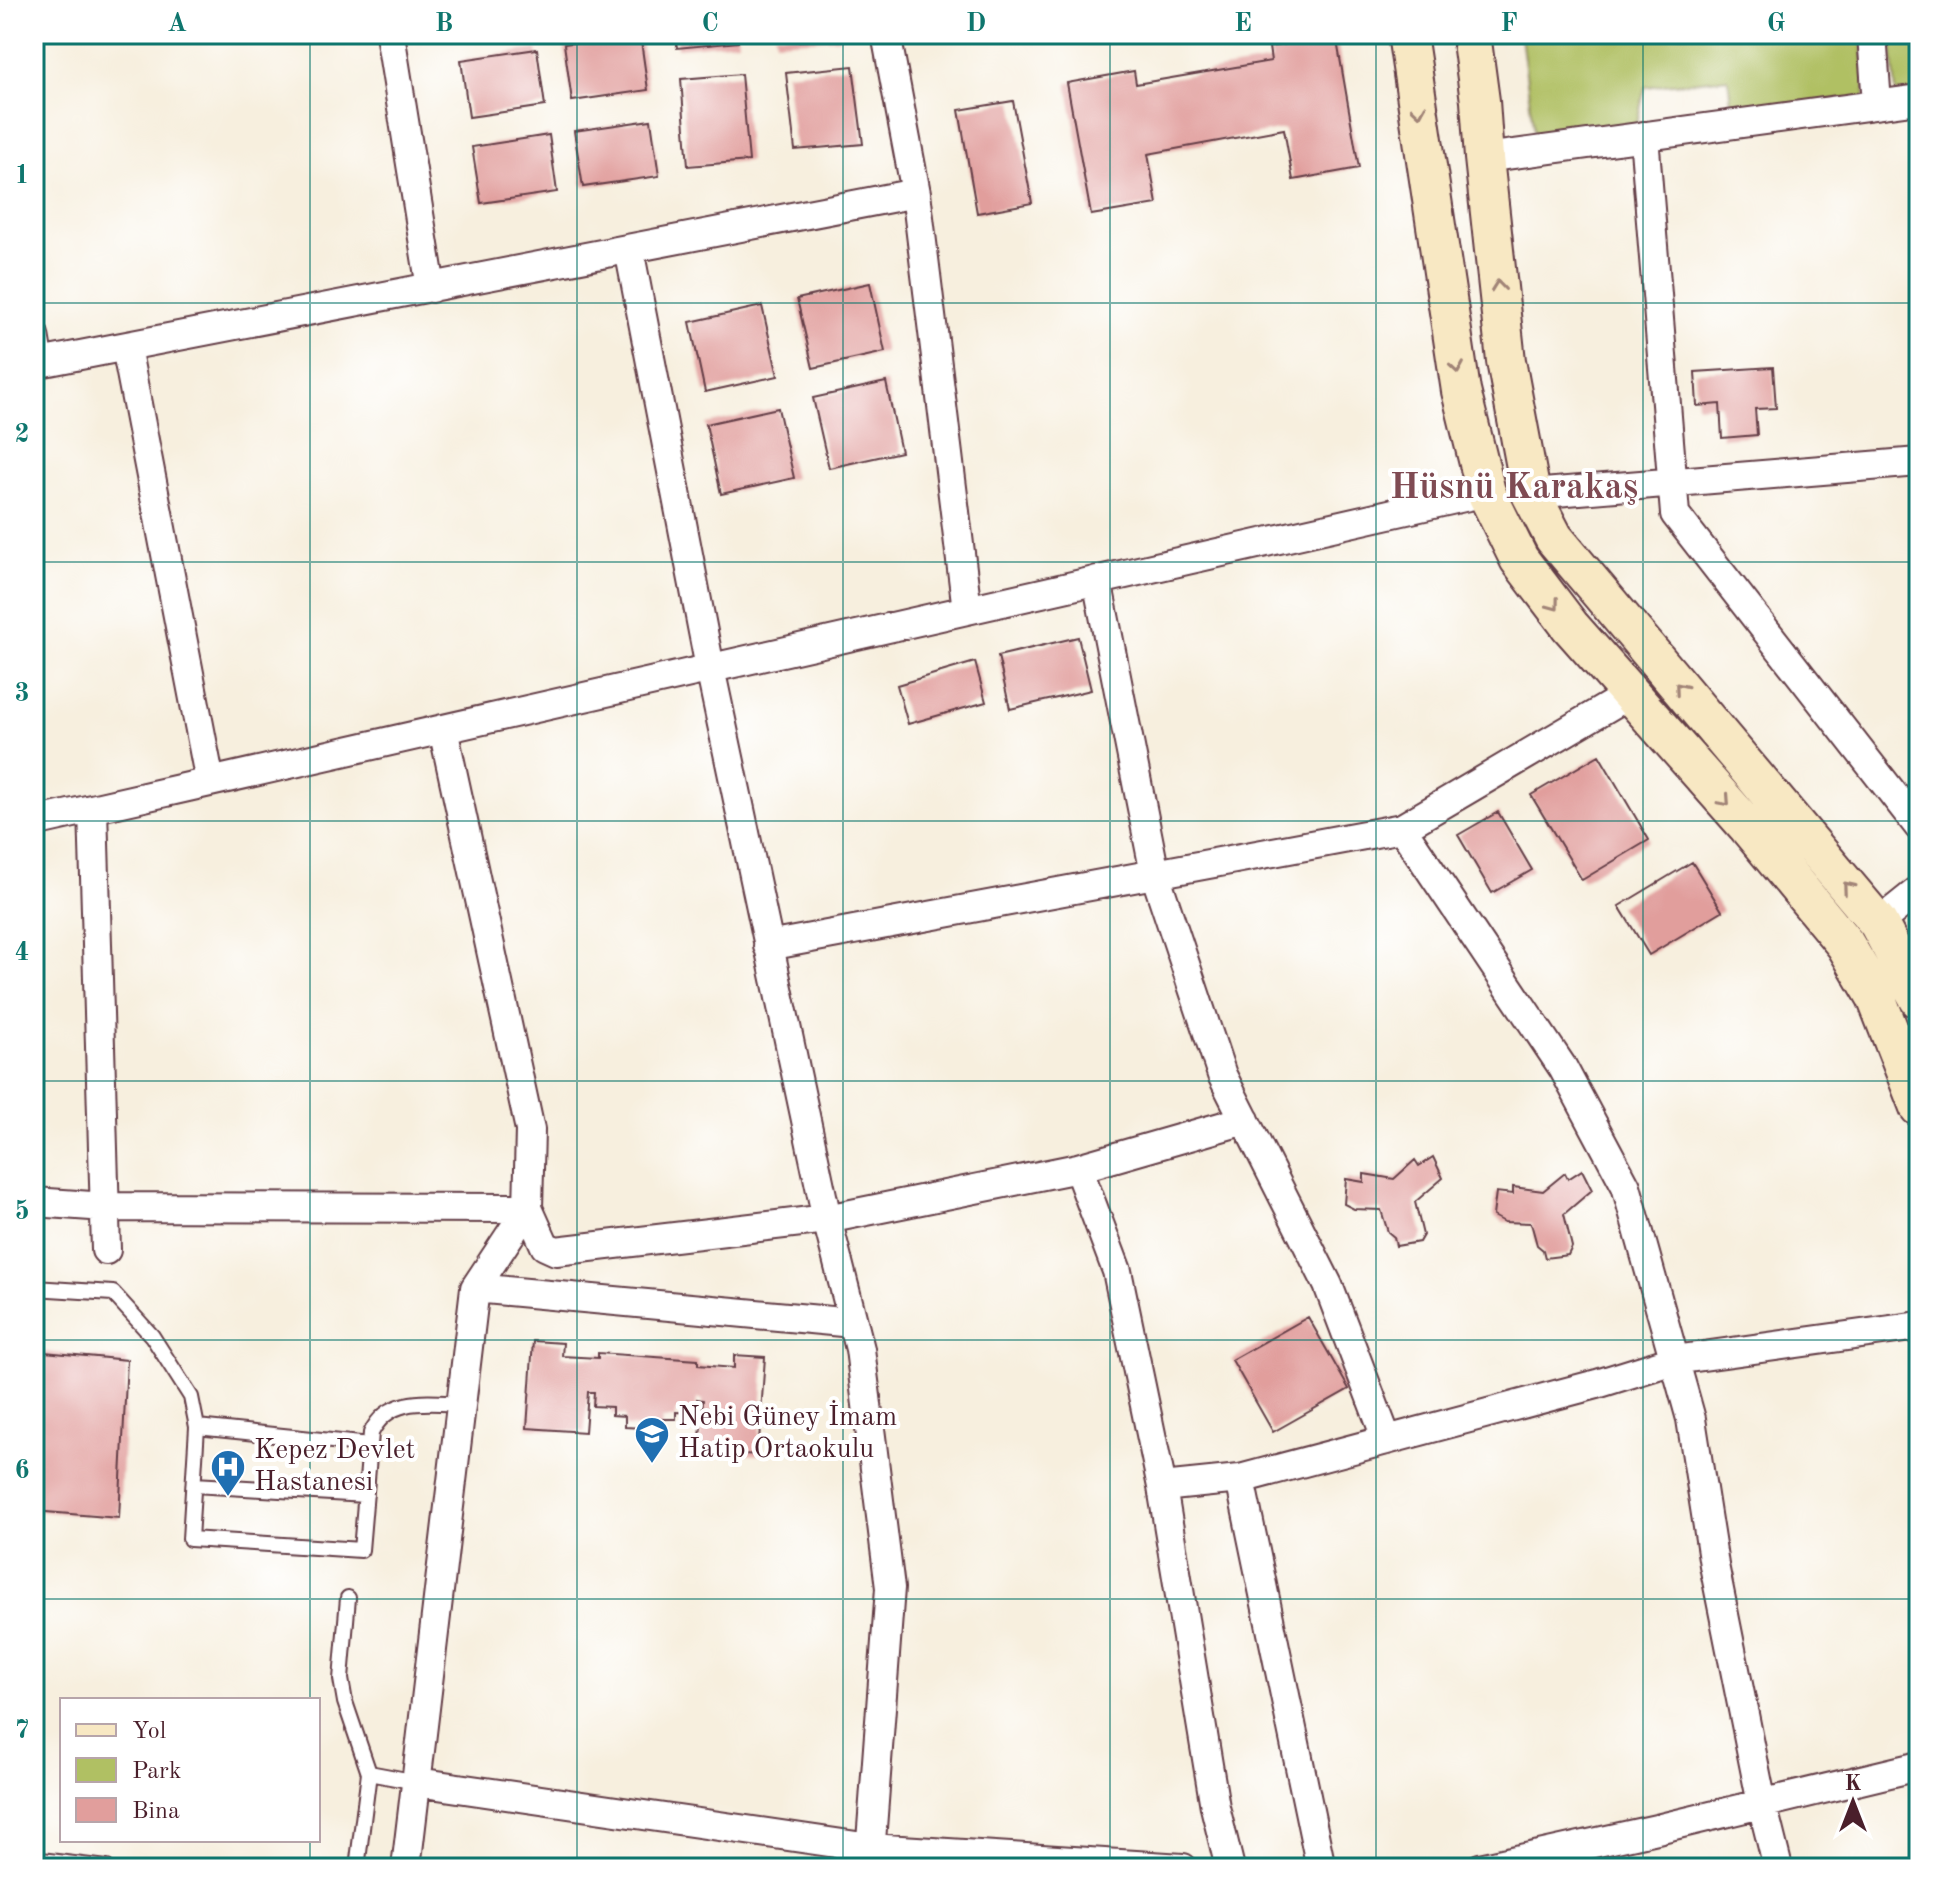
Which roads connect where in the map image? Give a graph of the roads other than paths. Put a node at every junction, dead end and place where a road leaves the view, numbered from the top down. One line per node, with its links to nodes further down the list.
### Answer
1 (390, 34): 14 (street)
2 (886, 34): 12 (street)
3 (1407, 34): 20 (main road, one-way to 20)
4 (1471, 34): 8 (main road)
5 (1501, 34): 8 (main road)
6 (1872, 34): 9 (street)
7 (1919, 99): 9 (street)
8 (1480, 101): 11 (main road)
9 (1877, 104): 10 (street)
10 (1644, 136): 11 (street); 19 (street)
11 (1484, 158): 21 (main road, one-way to 11)
12 (916, 193): 13 (street); 23 (street)
13 (629, 249): 14 (street); 24 (street)
14 (431, 288): 16 (street)
15 (34, 335): 17 (street)
16 (126, 347): 17 (street); 27 (street)
17 (36, 364)
18 (1919, 462): 19 (street)
19 (1671, 481): 21 (street); 30 (street)
20 (1486, 492): 22 (street); 25 (main road, one-way to 25)
21 (1531, 494): 34 (main road, one-way to 21)
22 (1097, 580): 23 (street); 32 (street)
23 (967, 610): 24 (street)
24 (710, 668): 26 (street); 35 (street)
25 (1630, 694): 31 (street); 37 (main road, one-way to 37)
26 (443, 729): 27 (street); 42 (street)
27 (210, 782): 28 (street)
28 (93, 809): 29 (street); 41 (street)
29 (34, 822)
30 (1919, 827)
31 (1402, 828): 32 (street); 49 (street)
32 (1155, 874): 35 (street); 38 (street)
33 (1919, 890): 34 (street)
34 (1878, 923): 36 (main road)
35 (768, 946): 43 (street)
36 (1919, 999)
37 (1919, 1107)
38 (1245, 1120): 39 (street); 52 (street)
39 (1078, 1168): 43 (street); 56 (street)
40 (34, 1202): 41 (street)
41 (106, 1207): 42 (street); 44 (street)
42 (528, 1208): 43 (street); 46 (street)
43 (827, 1219): 47 (street)
44 (106, 1250)
45 (34, 1288): 51 (lane)
46 (475, 1288): 47 (street); 50 (street)
47 (853, 1323): 63 (street)
48 (1919, 1326): 49 (street)
49 (1674, 1360): 52 (street); 62 (street)
50 (459, 1404): 53 (lane); 61 (street)
51 (197, 1427): 53 (lane); 55 (lane)
52 (1387, 1440): 54 (street)
53 (370, 1445): 57 (lane)
54 (1240, 1479): 56 (street); 70 (street)
55 (194, 1485): 57 (lane); 57 (lane)
56 (1162, 1487): 69 (street)
57 (366, 1495)
58 (348, 1598): 60 (lane)
59 (1919, 1766): 62 (street)
60 (369, 1773): 61 (lane); 66 (lane)
61 (417, 1782): 63 (street); 67 (street)
62 (1762, 1804): 71 (street); 72 (street)
63 (869, 1858): 68 (street)
64 (41, 1860): 65 (lane)
65 (107, 1868)
66 (357, 1868)
67 (406, 1868)
68 (1183, 1868)
69 (1230, 1868)
70 (1321, 1868)
71 (1480, 1868)
72 (1778, 1868)

